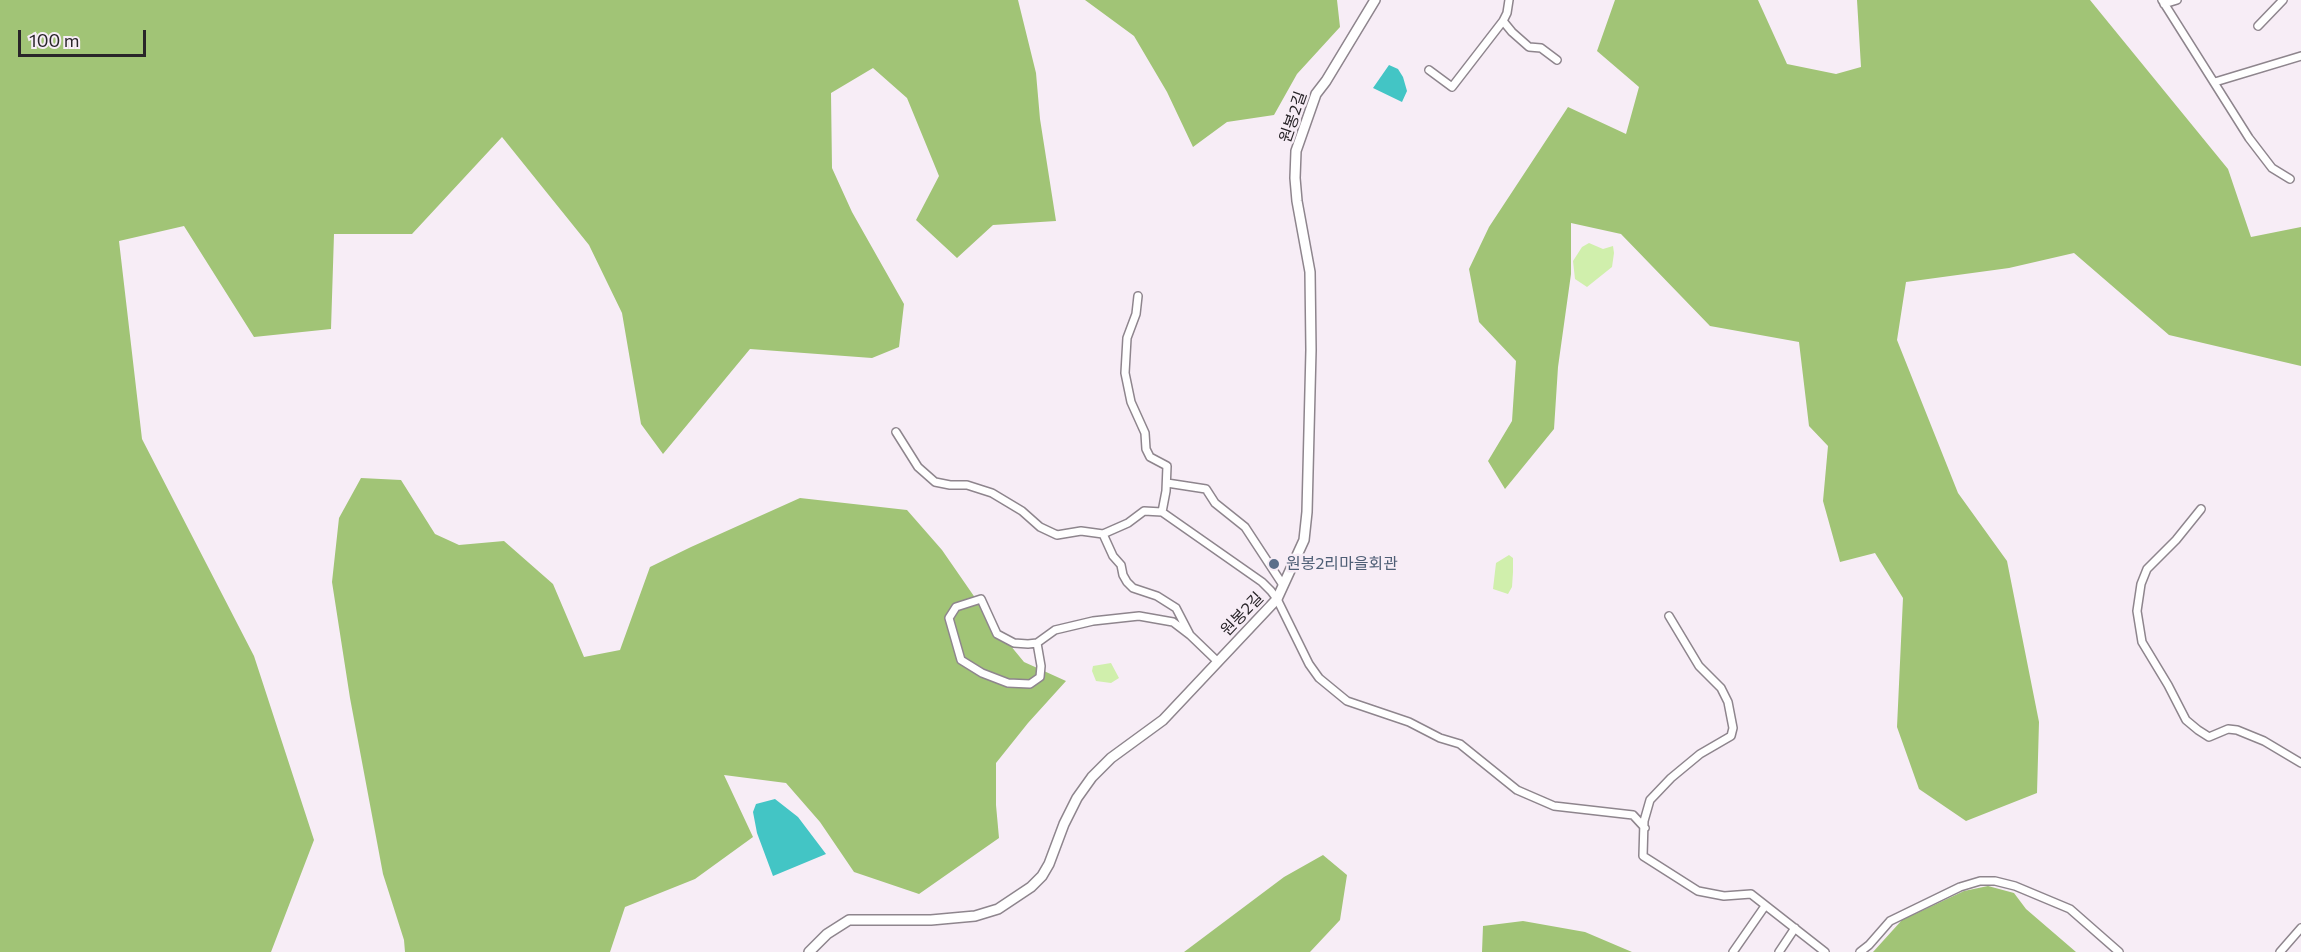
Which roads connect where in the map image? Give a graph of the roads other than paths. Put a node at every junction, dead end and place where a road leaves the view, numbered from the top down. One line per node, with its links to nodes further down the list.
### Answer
1 (1375, 0): 19 (main road, 원봉2길)
2 (1509, 0): 6 (street)
3 (2177, 0): 5 (street)
4 (2283, 0): 7 (street)
5 (2163, 2): 11 (street)
6 (1503, 21): 9 (street); 10 (street)
7 (2258, 26)
8 (2301, 56): 11 (street)
9 (1557, 60)
10 (1429, 70)
11 (2215, 82): 12 (street)
12 (2290, 179)
13 (1138, 296): 15 (street)
14 (896, 432): 18 (street)
15 (1167, 483): 17 (street); 19 (street)
16 (2201, 509): 25 (street)
17 (1162, 512): 18 (street); 20 (street)
18 (1103, 534): 22 (street)
19 (1282, 585): 20 (main road, 원봉2길)
20 (1277, 599): 24 (main road, 원봉2길); 26 (street)
21 (1669, 616): 26 (street)
22 (1190, 634): 23 (street); 24 (street)
23 (1037, 643): 23 (street)
24 (1217, 661): 30 (main road, 원봉2길)
25 (2301, 763)
26 (1645, 828): 27 (street)
27 (1765, 906): 28 (street); 31 (street)
28 (1795, 928): 32 (street); 33 (street)
29 (2301, 928): 36 (street)
30 (809, 952)
31 (1733, 952)
32 (1779, 952)
33 (1825, 952)
34 (1860, 952): 35 (street)
35 (2119, 952)
36 (2280, 952)

